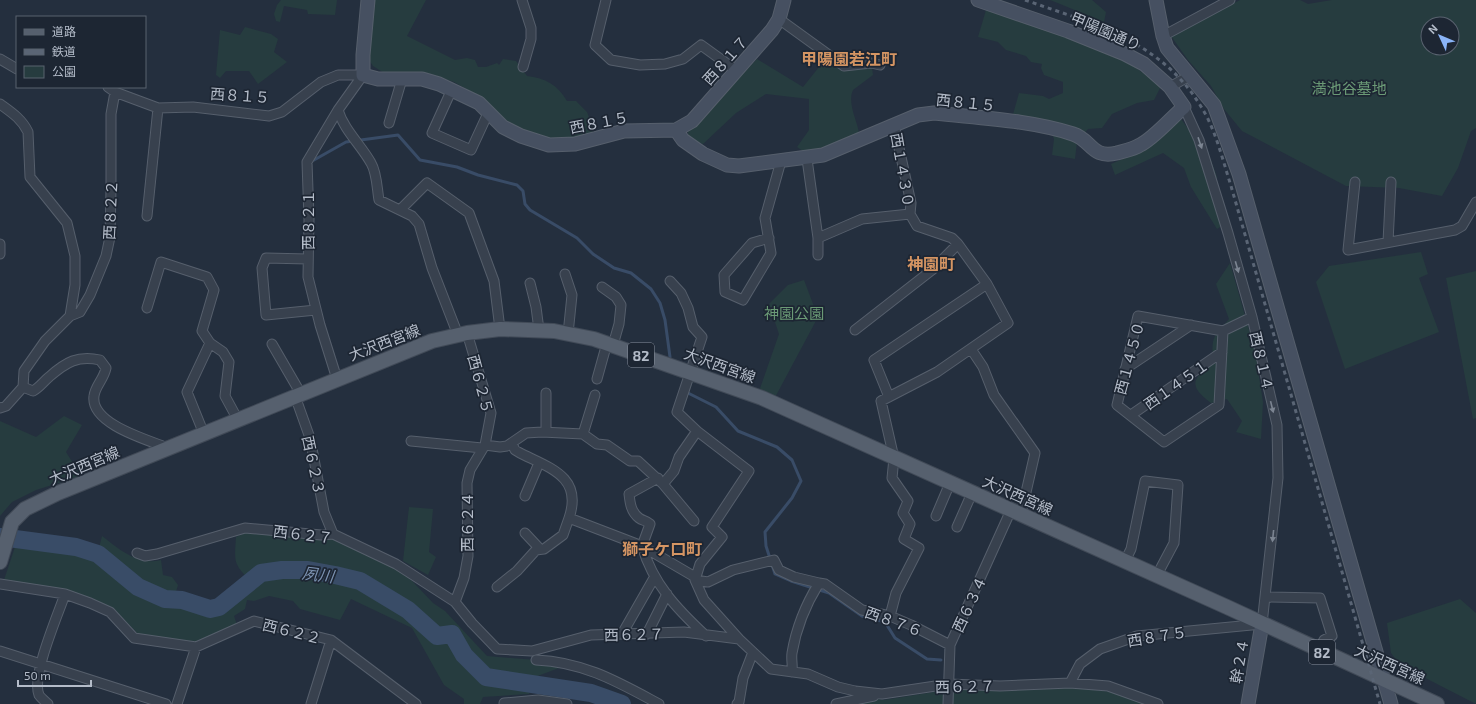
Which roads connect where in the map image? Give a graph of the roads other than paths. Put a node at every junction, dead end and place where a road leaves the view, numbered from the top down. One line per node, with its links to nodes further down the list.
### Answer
1 (368, 0): 15 (street)
2 (522, 0): 12 (street)
3 (606, 0): 14 (street)
4 (784, 0): 8 (street, 西８１７)
5 (978, 0): 18 (street, 甲陽園通り)
6 (1156, 0): 9 (street)
7 (1230, 0): 9 (street)
8 (779, 19): 11 (street); 14 (street, 西８１７)
9 (1163, 36): 16 (street)
10 (0, 59): 13 (street)
11 (880, 65)
12 (523, 67)
13 (16, 68)
14 (737, 71): 28 (street, 西８１７)
15 (363, 74): 17 (street, 西８１５); 23 (street, 西８１５); 24 (street, 西８２１)
16 (1191, 75): 18 (street); 129 (street)
17 (402, 79): 20 (street, 西８１５); 26 (street)
18 (1170, 86): 22 (street, 甲陽園通り)
19 (111, 89): 23 (street, 西８１５); 52 (street, 西８２２)
20 (452, 89): 25 (street, 西８１５); 25 (street)
21 (0, 104): 52 (street)
22 (1184, 107): 27 (street, 西８１５); 53 (street, 西８１４, one-way to 53)
23 (158, 108): 36 (street)
24 (338, 110): 34 (street, 西６２５); 44 (street, 西８２１)
25 (488, 111): 28 (street, 西８１５)
26 (389, 123)
27 (894, 125): 29 (street, 西８１５); 35 (street, 西１４３０)
28 (676, 130): 30 (street, 西８１５)
29 (807, 158): 30 (street, 西８１５); 38 (street)
30 (781, 161): 37 (street)
31 (1355, 182): 39 (street)
32 (1391, 182): 39 (street)
33 (1476, 202): 39 (street)
34 (400, 210): 55 (street); 59 (street, 西６２５)
35 (910, 214): 38 (street); 41 (street, 西１４３０)
36 (147, 216)
37 (768, 238): 37 (street)
38 (818, 238): 43 (street)
39 (1388, 242)
40 (0, 244): 42 (street)
41 (958, 244): 48 (street); 57 (street)
42 (0, 254)
43 (818, 255)
44 (308, 259): 51 (street, 西８２１); 51 (street)
45 (565, 274): 60 (street)
46 (670, 281): 67 (street)
47 (530, 282): 56 (street)
48 (987, 284): 64 (street); 74 (street)
49 (602, 287): 63 (street)
50 (147, 308): 61 (street)
51 (316, 310): 68 (street, 西８２１)
52 (70, 316): 70 (street, 西８２２)
53 (1252, 317): 58 (street); 112 (street, 西８１４, one-way to 112)
54 (1191, 325): 58 (street, 西１４５０); 66 (street); 66 (street, 西１４５０)
55 (500, 329): 56 (main road, 大沢西宮線 / 82); 59 (main road, 大沢西宮線 / 82)
56 (539, 330): 60 (main road, 大沢西宮線 / 82)
57 (855, 330)
58 (1223, 331): 65 (street, 西１４５０)
59 (462, 334): 68 (main road, 大沢西宮線 / 82); 84 (street, 西６２５)
60 (568, 334): 63 (main road, 大沢西宮線 / 82)
61 (210, 343): 77 (street); 80 (street)
62 (272, 344): 72 (street, 西６２３)
63 (610, 344): 67 (main road, 大沢西宮線 / 82); 69 (street)
64 (971, 349): 74 (street); 92 (street, 西６３４)
65 (1222, 352): 76 (street, 西１４５１); 76 (street, 西１４５０)
66 (1126, 369): 76 (street, 西１４５０)
67 (690, 373): 78 (street); 86 (main road, 大沢西宮線 / 82)
68 (337, 379): 72 (main road, 大沢西宮線 / 82)
69 (597, 379)
70 (23, 387): 75 (street); 85 (street)
71 (546, 393): 79 (street)
72 (298, 395): 77 (main road, 大沢西宮線 / 82); 98 (street, 西６２３)
73 (595, 395): 81 (street)
74 (888, 397): 86 (street)
75 (0, 408)
76 (1131, 415)
77 (238, 420): 80 (main road, 大沢西宮線 / 82)
78 (697, 431): 88 (street); 106 (street)
79 (546, 432): 81 (street); 83 (street)
80 (204, 434): 85 (main road, 大沢西宮線 / 82)
81 (583, 434): 88 (street)
82 (411, 441): 84 (street)
83 (512, 444): 84 (street); 87 (street)
84 (483, 446): 113 (street, 西６２４)
85 (168, 448): 103 (main road, 大沢西宮線 / 82)
86 (894, 458): 89 (main road, 大沢西宮線 / 82); 114 (street)
87 (539, 463): 91 (street); 94 (street)
88 (660, 481): 95 (street); 99 (street)
89 (950, 483): 90 (main road, 大沢西宮線 / 82); 93 (street)
90 (972, 493): 92 (main road, 大沢西宮線 / 82); 96 (street)
91 (525, 496)
92 (1016, 512): 102 (main road, 大沢西宮線 / 82); 121 (street, 西６３４)
93 (936, 516)
94 (569, 518): 99 (street); 100 (street)
95 (694, 521)
96 (957, 527)
97 (525, 533): 100 (street)
98 (333, 534): 101 (street, 西６２７); 113 (street, 西６２７)
99 (642, 546): 105 (street); 106 (street)
100 (540, 550): 109 (street)
101 (137, 553)
102 (1125, 561): 104 (main road, 大沢西宮線 / 82); 104 (street)
103 (0, 562)
104 (1157, 575): 115 (main road, 大沢西宮線 / 82)
105 (654, 578): 111 (street); 116 (street)
106 (695, 579): 108 (street, 西８７６); 119 (street)
107 (0, 584): 110 (street)
108 (816, 586): 114 (street, 西８７６); 128 (street)
109 (497, 587)
110 (65, 594): 122 (street); 127 (street)
111 (667, 594): 117 (street); 118 (street)
112 (1265, 598): 115 (street, 西８１４); 123 (street)
113 (455, 602): 116 (street, 西６２７)
114 (890, 616): 121 (street, 西８７６)
115 (1262, 624): 123 (main road, 大沢西宮線 / 82); 130 (street, 西８７５); 145 (street, 幹２４)
116 (622, 634): 117 (street, 西６２７)
117 (647, 634): 118 (street, 西６２７)
118 (706, 636): 119 (street, 西６２７)
119 (739, 639): 125 (street, 西６２７)
120 (331, 640): 122 (street, 西６２２); 137 (street); 138 (street, 西６２２)
121 (950, 645): 131 (street, 西６３４)
122 (196, 647): 136 (street)
123 (1319, 650): 129 (main road, 大沢西宮線 / 82)
124 (0, 651): 127 (street)
125 (753, 652): 128 (street, 西６２７); 141 (street)
126 (536, 660): 140 (street)
127 (41, 664): 134 (street); 135 (street)
128 (792, 672): 132 (street, 西６２７)
129 (1384, 679): 146 (street); 147 (main road, 大沢西宮線 / 82)
130 (1070, 683): 131 (street, 西６２７); 144 (street, 西６２７)
131 (949, 686): 132 (street, 西６２７); 143 (street, 西６３４)
132 (882, 694): 142 (street)
133 (504, 703): 139 (street)
134 (48, 704)
135 (166, 704)
136 (177, 704)
137 (311, 704)
138 (416, 704)
139 (567, 704)
140 (659, 704)
141 (738, 704)
142 (836, 704)
143 (948, 704)
144 (1158, 704)
145 (1248, 704)
146 (1391, 704)
147 (1437, 704)

